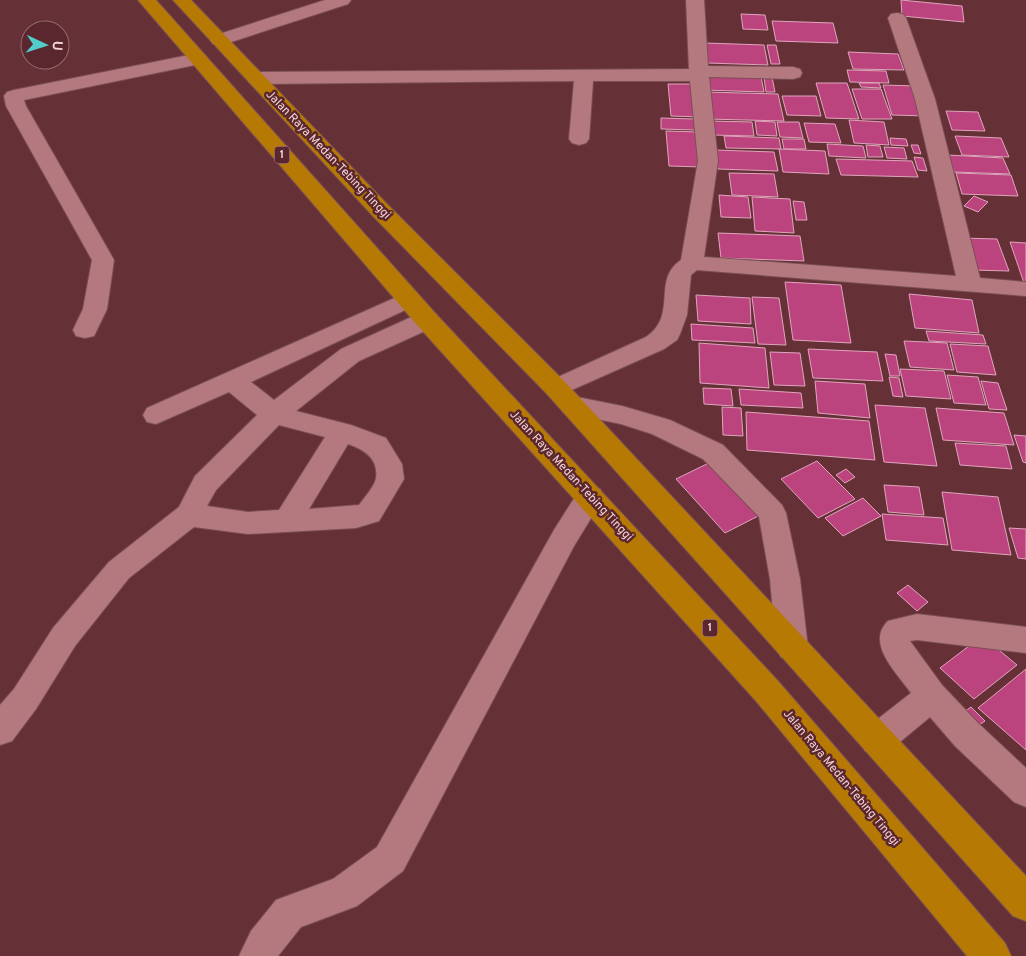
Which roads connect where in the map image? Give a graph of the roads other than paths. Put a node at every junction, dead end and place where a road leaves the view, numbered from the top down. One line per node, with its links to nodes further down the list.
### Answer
1 (147, 0): 7 (highway, Jalan Raya Medan-Tebing Tinggi / 1)
2 (182, 0): 6 (highway, Jalan Raya Medan-Tebing Tinggi / 1)
3 (342, 0): 6 (street)
4 (695, 0): 8 (street)
5 (898, 18): 15 (street)
6 (219, 40): 11 (highway, Jalan Raya Medan-Tebing Tinggi / 1)
7 (199, 59): 12 (street); 17 (highway, Jalan Raya Medan-Tebing Tinggi / 1)
8 (698, 73): 9 (street); 10 (street); 14 (street)
9 (793, 73)
10 (584, 75): 11 (street); 13 (street)
11 (256, 78): 17 (highway, Jalan Raya Medan-Tebing Tinggi / 1)
12 (7, 98): 18 (street)
13 (579, 139)
14 (692, 263): 15 (street); 20 (street)
15 (970, 284): 16 (street)
16 (1026, 288)
17 (431, 303): 19 (street); 20 (highway, Jalan Raya Medan-Tebing Tinggi / 1); 21 (street); 24 (highway, Jalan Raya Medan-Tebing Tinggi / 1)
18 (85, 330)
19 (231, 380): 21 (street); 22 (street)
20 (564, 397): 28 (highway, Jalan Raya Medan-Tebing Tinggi / 1); 28 (street)
21 (274, 414): 23 (street); 25 (street)
22 (156, 415)
23 (342, 432): 26 (street); 26 (street)
24 (590, 497): 34 (street); 35 (highway, Jalan Raya Medan-Tebing Tinggi / 1)
25 (189, 515): 26 (street); 30 (street)
26 (287, 521)
27 (1026, 640): 29 (street)
28 (792, 648): 31 (highway, Jalan Raya Medan-Tebing Tinggi / 1)
29 (931, 695): 31 (street); 32 (street)
30 (0, 730)
31 (877, 740): 33 (highway, Jalan Raya Medan-Tebing Tinggi / 1)
32 (1026, 791)
33 (1026, 903)
34 (258, 956)
35 (992, 956)

